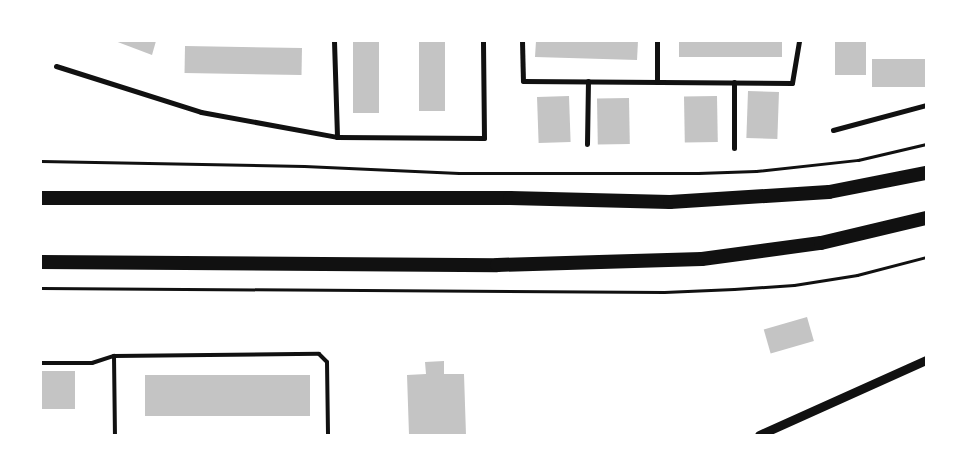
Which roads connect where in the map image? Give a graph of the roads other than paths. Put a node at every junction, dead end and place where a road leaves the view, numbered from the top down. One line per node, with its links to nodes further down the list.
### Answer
1 (334, 41): 12 (street)
2 (483, 41): 12 (street)
3 (522, 41): 7 (street)
4 (657, 41): 8 (street)
5 (799, 41): 9 (street)
6 (56, 66): 12 (street)
7 (588, 81): 8 (street); 13 (street)
8 (657, 82): 9 (street)
9 (734, 82): 14 (street)
10 (926, 105): 11 (street)
11 (833, 130)
12 (337, 136)
13 (587, 144)
14 (734, 148)
15 (926, 173): 16 (highway)
16 (41, 198)
17 (926, 218): 18 (highway)
18 (41, 262)
19 (114, 356): 21 (lane); 22 (lane); 23 (lane)
20 (926, 360): 24 (street)
21 (41, 363)
22 (115, 435)
23 (328, 435)
24 (759, 435)

